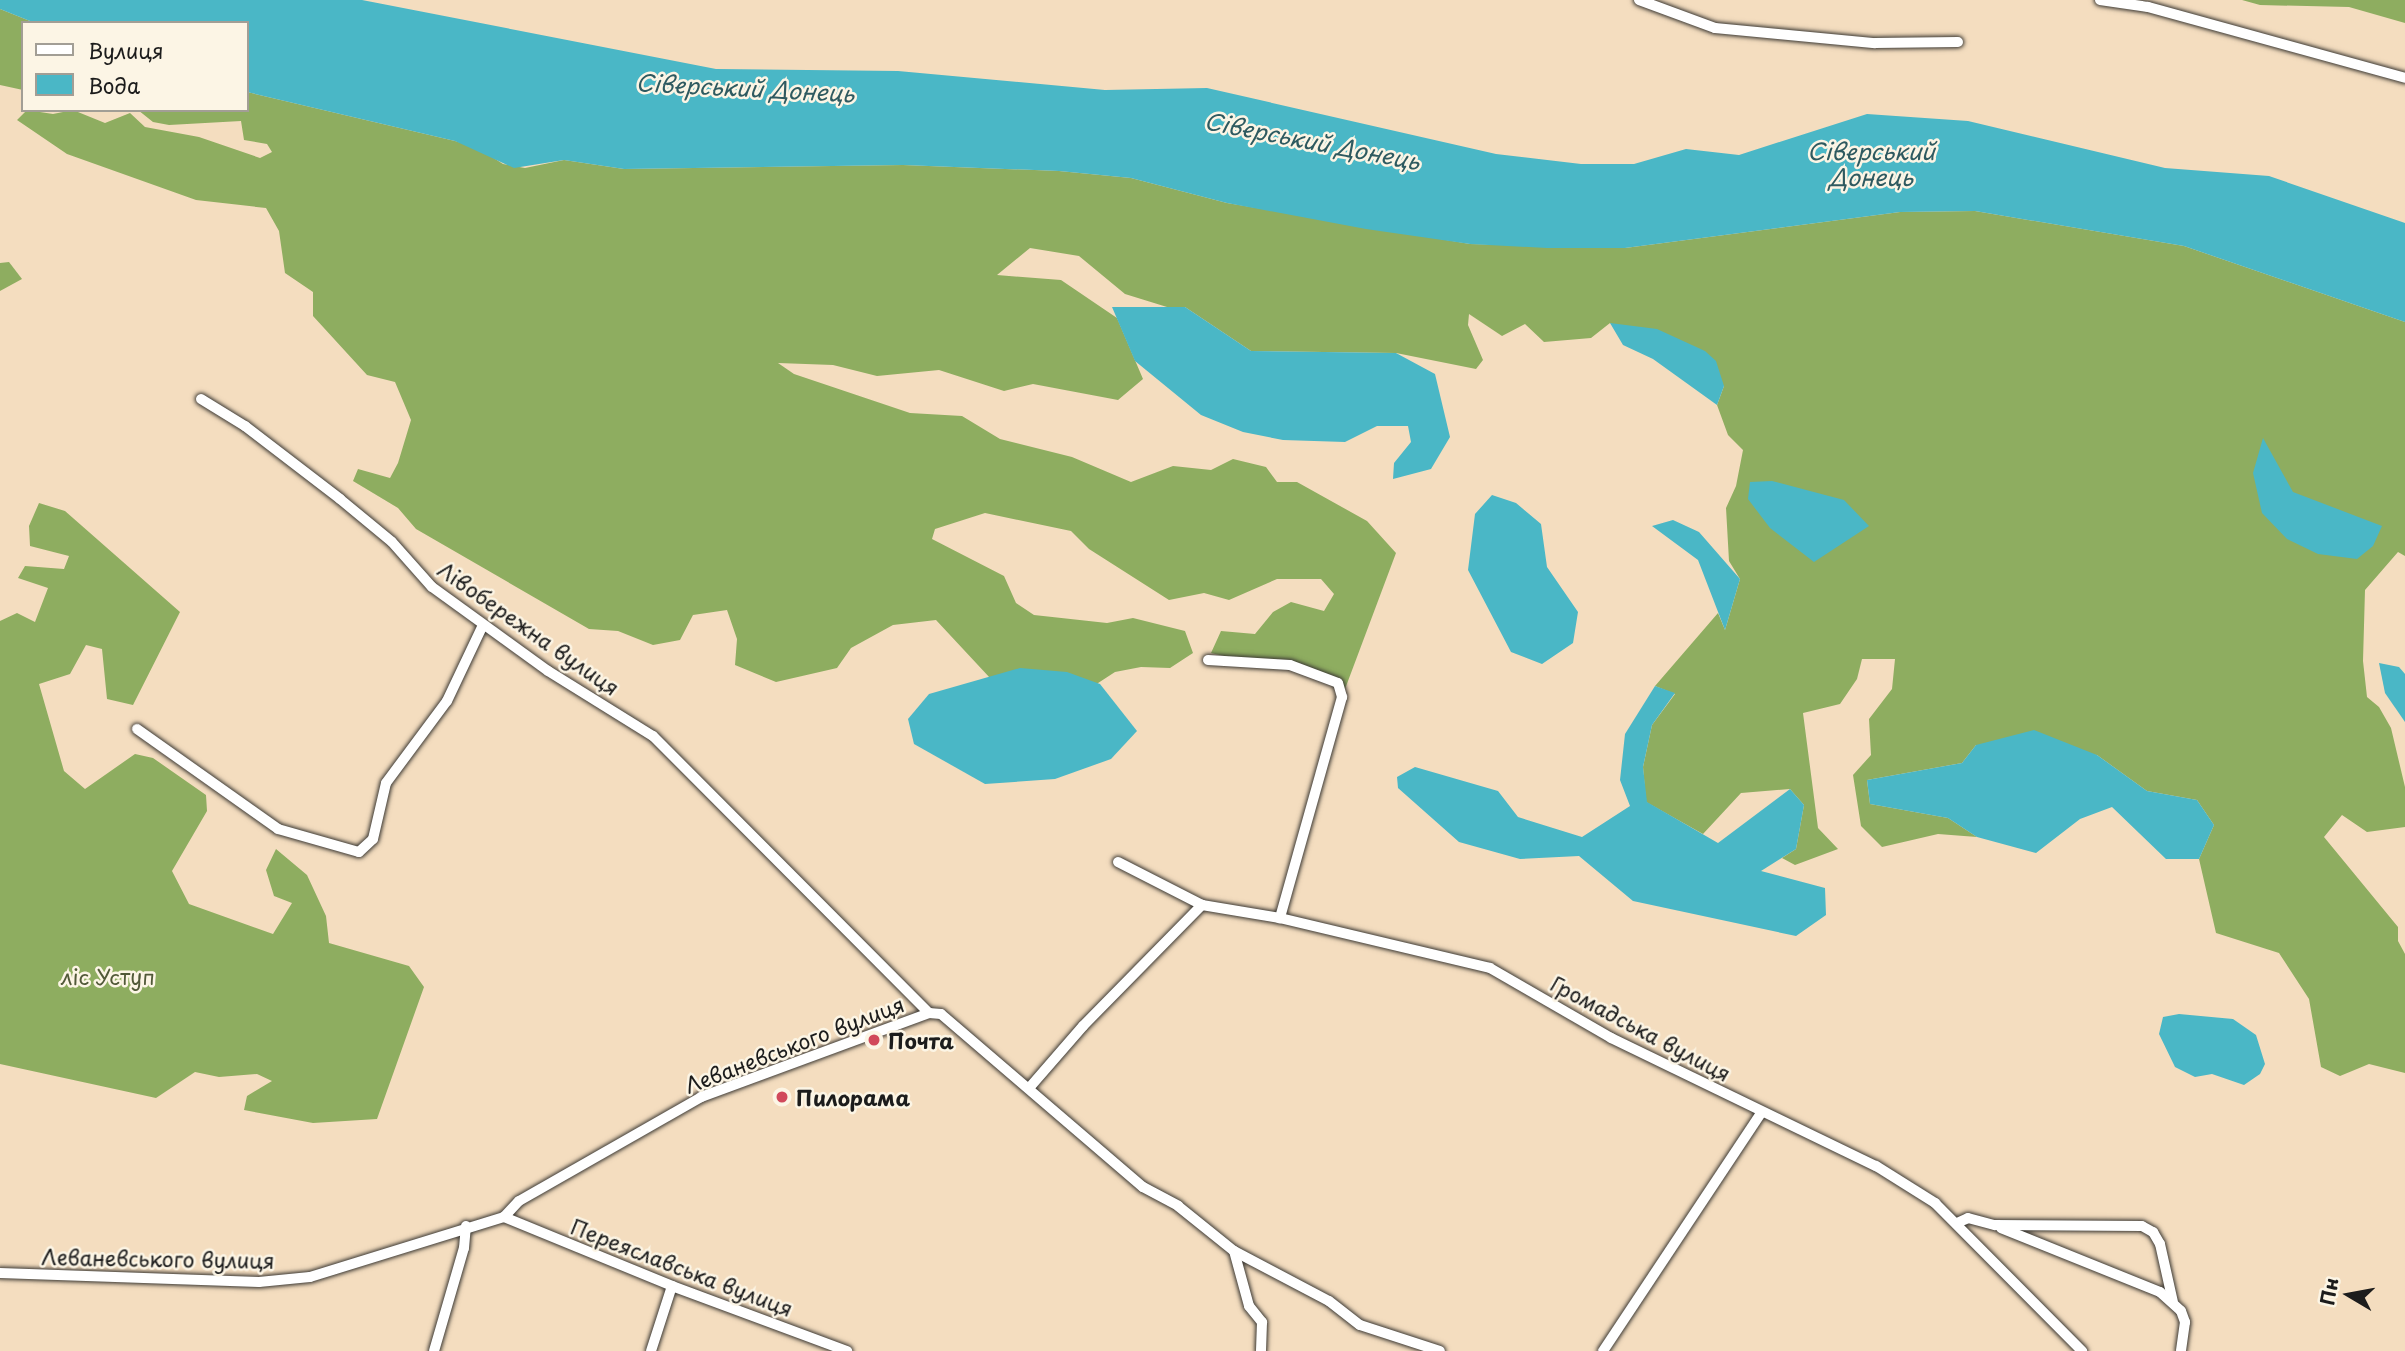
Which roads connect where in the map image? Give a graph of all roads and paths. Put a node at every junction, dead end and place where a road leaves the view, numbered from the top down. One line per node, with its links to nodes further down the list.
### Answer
1 (1639, 0): 3 (street)
2 (2100, 0): 4 (street)
3 (1958, 42)
4 (2405, 78)
5 (201, 399): 6 (street, Лівобережна вулиця)
6 (483, 625): 8 (street); 12 (street, Лівобережна вулиця)
7 (1208, 660): 11 (street)
8 (137, 729)
9 (1118, 862): 10 (street, Громадська вулиця)
10 (1202, 905): 11 (street, Громадська вулиця); 13 (street)
11 (1280, 918): 14 (street, Громадська вулиця)
12 (929, 1013): 13 (street, Лівобережна вулиця); 15 (street, Леваневського вулиця)
13 (1030, 1087): 19 (street, Лівобережна вулиця)
14 (1762, 1112): 16 (street, Громадська вулиця); 28 (street)
15 (504, 1217): 18 (street, Леваневського вулиця); 21 (street, Переяславська вулиця)
16 (1957, 1223): 17 (street); 29 (street, Громадська вулиця)
17 (1995, 1225): 22 (street); 22 (street)
18 (466, 1226): 20 (street, Леваневського вулиця); 23 (street)
19 (1234, 1251): 26 (street); 27 (street, Лівобережна вулиця)
20 (0, 1273)
21 (672, 1286): 24 (street); 25 (street, Переяславська вулиця)
22 (2173, 1302): 30 (street)
23 (433, 1351)
24 (651, 1351)
25 (847, 1351)
26 (1261, 1351)
27 (1440, 1351)
28 (1603, 1351)
29 (2082, 1351)
30 (2181, 1351)

